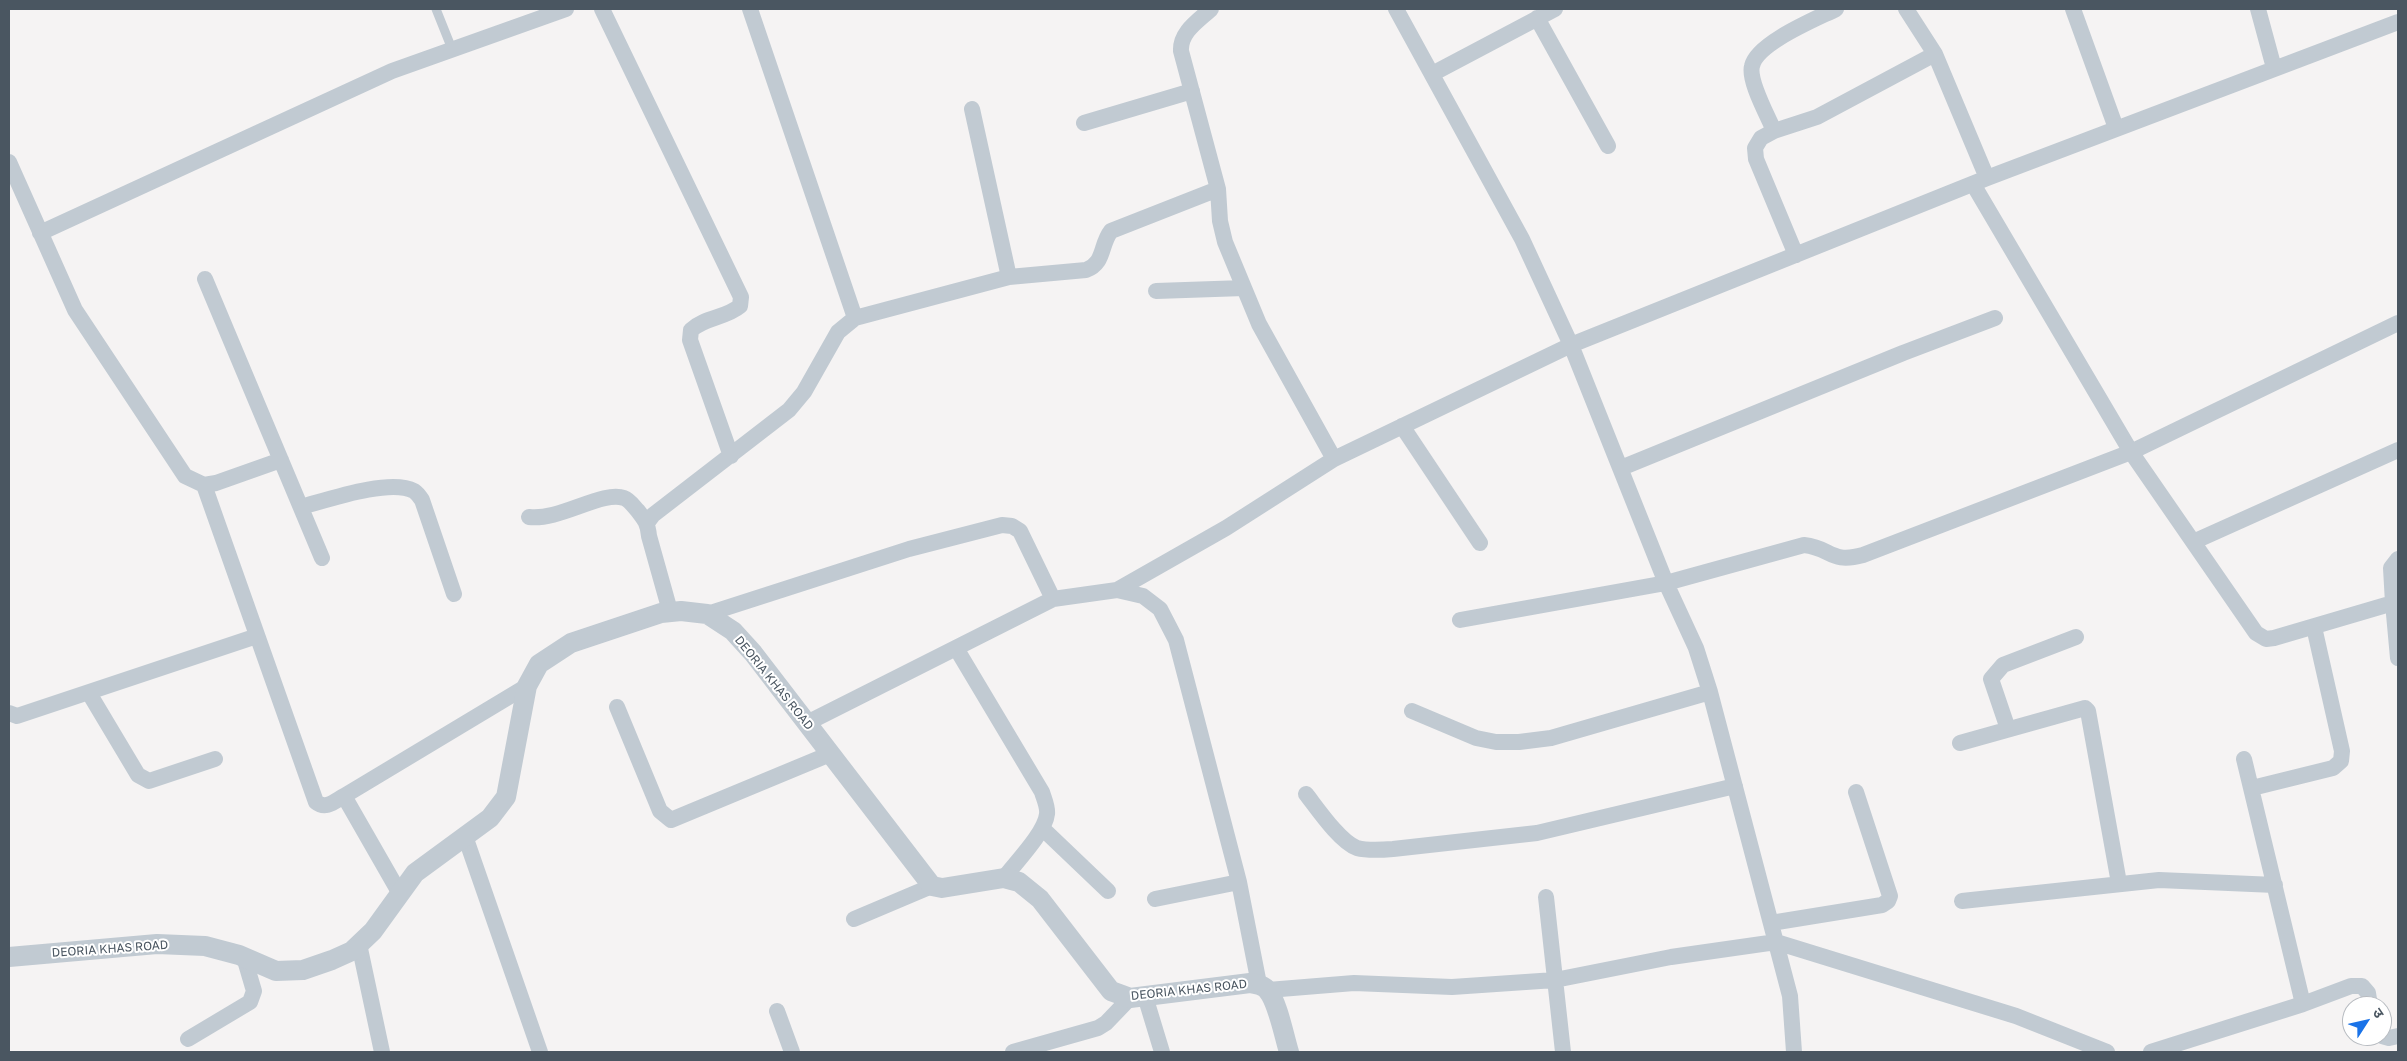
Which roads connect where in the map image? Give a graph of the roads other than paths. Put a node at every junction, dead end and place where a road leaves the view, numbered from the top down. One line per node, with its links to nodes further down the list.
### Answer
1 (436, 9): 14 (lane)
2 (566, 9): 14 (street)
3 (602, 9): 40 (street)
4 (750, 9): 33 (street)
5 (1211, 9): 18 (street)
6 (1396, 9): 17 (street)
7 (1555, 9): 12 (street)
8 (1836, 9): 22 (street)
9 (1906, 9): 15 (street)
10 (2073, 9): 21 (street)
11 (2258, 9): 16 (street)
12 (1537, 18): 17 (street); 23 (street)
13 (2398, 22): 16 (street)
14 (452, 49): 27 (street)
15 (1935, 54): 22 (street); 25 (street)
16 (2274, 68): 21 (street)
17 (1432, 74): 36 (street)
18 (1192, 91): 20 (street); 26 (street)
19 (972, 109): 29 (street)
20 (1084, 123)
21 (2116, 128): 25 (street)
22 (1774, 131): 28 (street)
23 (1608, 146)
24 (9, 162): 27 (street)
25 (1980, 181): 28 (street); 39 (street)
26 (1218, 189): 29 (street); 31 (street)
27 (40, 234): 44 (street)
28 (1796, 255): 36 (street)
29 (1009, 277): 33 (street)
30 (205, 279): 42 (street)
31 (1244, 288): 32 (street); 41 (street)
32 (1156, 291)
33 (854, 318): 40 (street)
34 (1995, 318): 43 (street)
35 (2398, 323): 39 (street)
36 (1571, 344): 37 (street); 43 (street)
37 (1402, 426): 41 (street); 49 (street)
38 (2398, 450): 48 (street)
39 (2131, 452): 48 (street); 52 (street)
40 (731, 456): 47 (street)
41 (1334, 459): 53 (street)
42 (281, 460): 44 (street); 45 (street)
43 (1621, 468): 52 (street)
44 (204, 484): 61 (street)
45 (301, 507): 50 (street); 54 (street)
46 (529, 517): 47 (street)
47 (647, 523): 57 (street)
48 (2193, 542): 60 (street)
49 (1480, 543)
50 (322, 558)
51 (2398, 559): 56 (street)
52 (1666, 583): 59 (street); 66 (street)
53 (1117, 590): 55 (street); 85 (street)
54 (454, 594)
55 (1053, 598): 58 (street); 63 (street)
56 (2393, 603): 60 (street); 64 (street)
57 (670, 612): 58 (street, DEORIA KHAS ROAD); 65 (street, DEORIA KHAS ROAD)
58 (707, 614): 71 (street, DEORIA KHAS ROAD)
59 (1460, 620)
60 (2314, 626): 78 (street)
61 (257, 636): 67 (street); 81 (street)
62 (2076, 637): 72 (street)
63 (956, 648): 71 (street); 82 (street)
64 (2398, 658)
65 (527, 686): 81 (street); 83 (street, DEORIA KHAS ROAD)
66 (1710, 692): 69 (street); 77 (street)
67 (89, 693): 70 (street); 76 (street)
68 (617, 707): 74 (street)
69 (1412, 711)
70 (9, 714)
71 (807, 723): 74 (street, DEORIA KHAS ROAD)
72 (2008, 729): 73 (street); 86 (street)
73 (1960, 743)
74 (830, 754): 88 (street, DEORIA KHAS ROAD)
75 (2244, 759): 78 (street)
76 (215, 760)
77 (1735, 786): 80 (street); 95 (street)
78 (2252, 788): 87 (street)
79 (1856, 792): 95 (street)
80 (1306, 794)
81 (344, 796): 90 (street)
82 (1042, 828): 84 (street); 89 (street)
83 (465, 836): 90 (street, DEORIA KHAS ROAD); 108 (street)
84 (1004, 878): 88 (street); 103 (street, DEORIA KHAS ROAD)
85 (1239, 882): 92 (street); 101 (street)
86 (2120, 883): 87 (street); 93 (street)
87 (2275, 885): 104 (street)
88 (932, 886): 94 (street)
89 (1108, 891)
90 (399, 892): 97 (street, DEORIA KHAS ROAD)
91 (1546, 897): 100 (street)
92 (1155, 899)
93 (1962, 902)
94 (854, 919)
95 (1771, 923): 96 (street)
96 (1776, 942): 100 (street); 114 (street); 115 (street)
97 (359, 944): 99 (street, DEORIA KHAS ROAD); 107 (street)
98 (9, 957): 99 (street, DEORIA KHAS ROAD)
99 (244, 957): 106 (street)
100 (1555, 980): 101 (street); 113 (street)
101 (1263, 987): 103 (street, DEORIA KHAS ROAD); 112 (street)
102 (2368, 996): 104 (street)
103 (1138, 997): 110 (street); 111 (street)
104 (2303, 1004): 116 (street)
105 (777, 1011): 109 (street)
106 (188, 1039)
107 (382, 1052)
108 (540, 1052)
109 (792, 1052)
110 (1013, 1052)
111 (1162, 1052)
112 (1289, 1052)
113 (1563, 1052)
114 (1794, 1052)
115 (2107, 1052)
116 (2151, 1052)

